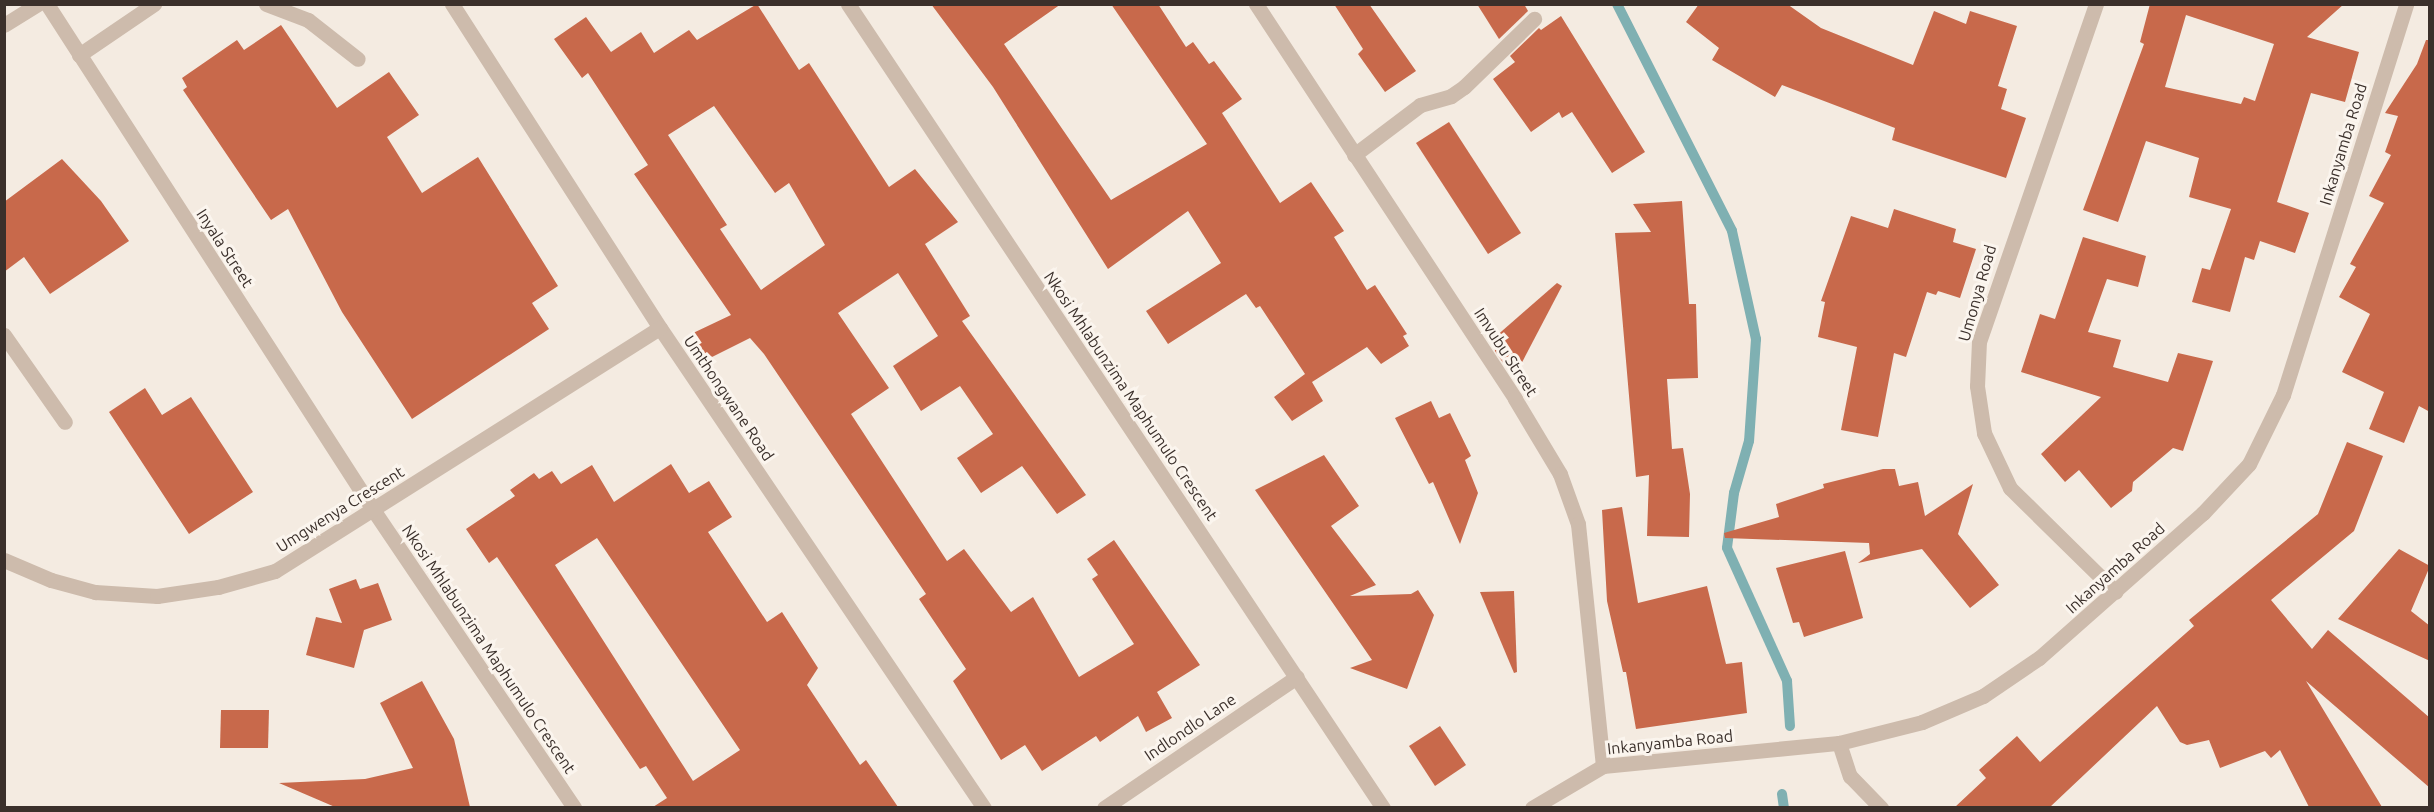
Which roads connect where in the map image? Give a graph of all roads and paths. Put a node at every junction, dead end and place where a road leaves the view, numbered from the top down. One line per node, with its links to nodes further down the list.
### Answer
1 (38, 4): 11 (street)
2 (47, 4): 12 (street, Inyala Street)
3 (154, 4): 12 (street)
4 (266, 4): 13 (street)
5 (453, 4): 15 (street, Umthongwane Road)
6 (848, 4): 21 (street, Nkosi Mhlabunzima Maphumulo Crescent)
7 (1256, 4): 14 (street, Imvubu Street)
8 (2096, 4): 20 (street, Umonya Road)
9 (2406, 4): 20 (street, Inkanyamba Road)
10 (1534, 19): 14 (street)
11 (4, 25)
12 (79, 55): 18 (street, Inyala Street)
13 (358, 59)
14 (1354, 155): 23 (street, Imvubu Street)
15 (660, 328): 18 (street, Umgwenya Crescent); 25 (street, Umthongwane Road)
16 (4, 335): 17 (street)
17 (64, 422)
18 (374, 511): 19 (street, Umgwenya Crescent); 24 (street, Nkosi Mhlabunzima Maphumulo Crescent)
19 (4, 560)
20 (2116, 592): 22 (street, Inkanyamba Road)
21 (1297, 677): 26 (street, Indlondlo Lane); 27 (street, Nkosi Mhlabunzima Maphumulo Crescent)
22 (1839, 743): 23 (street, Inkanyamba Road); 29 (street)
23 (1604, 766): 28 (street, Inkanyamba Road)
24 (574, 807)
25 (984, 807)
26 (1104, 807)
27 (1383, 807)
28 (1532, 807)
29 (1881, 807)

